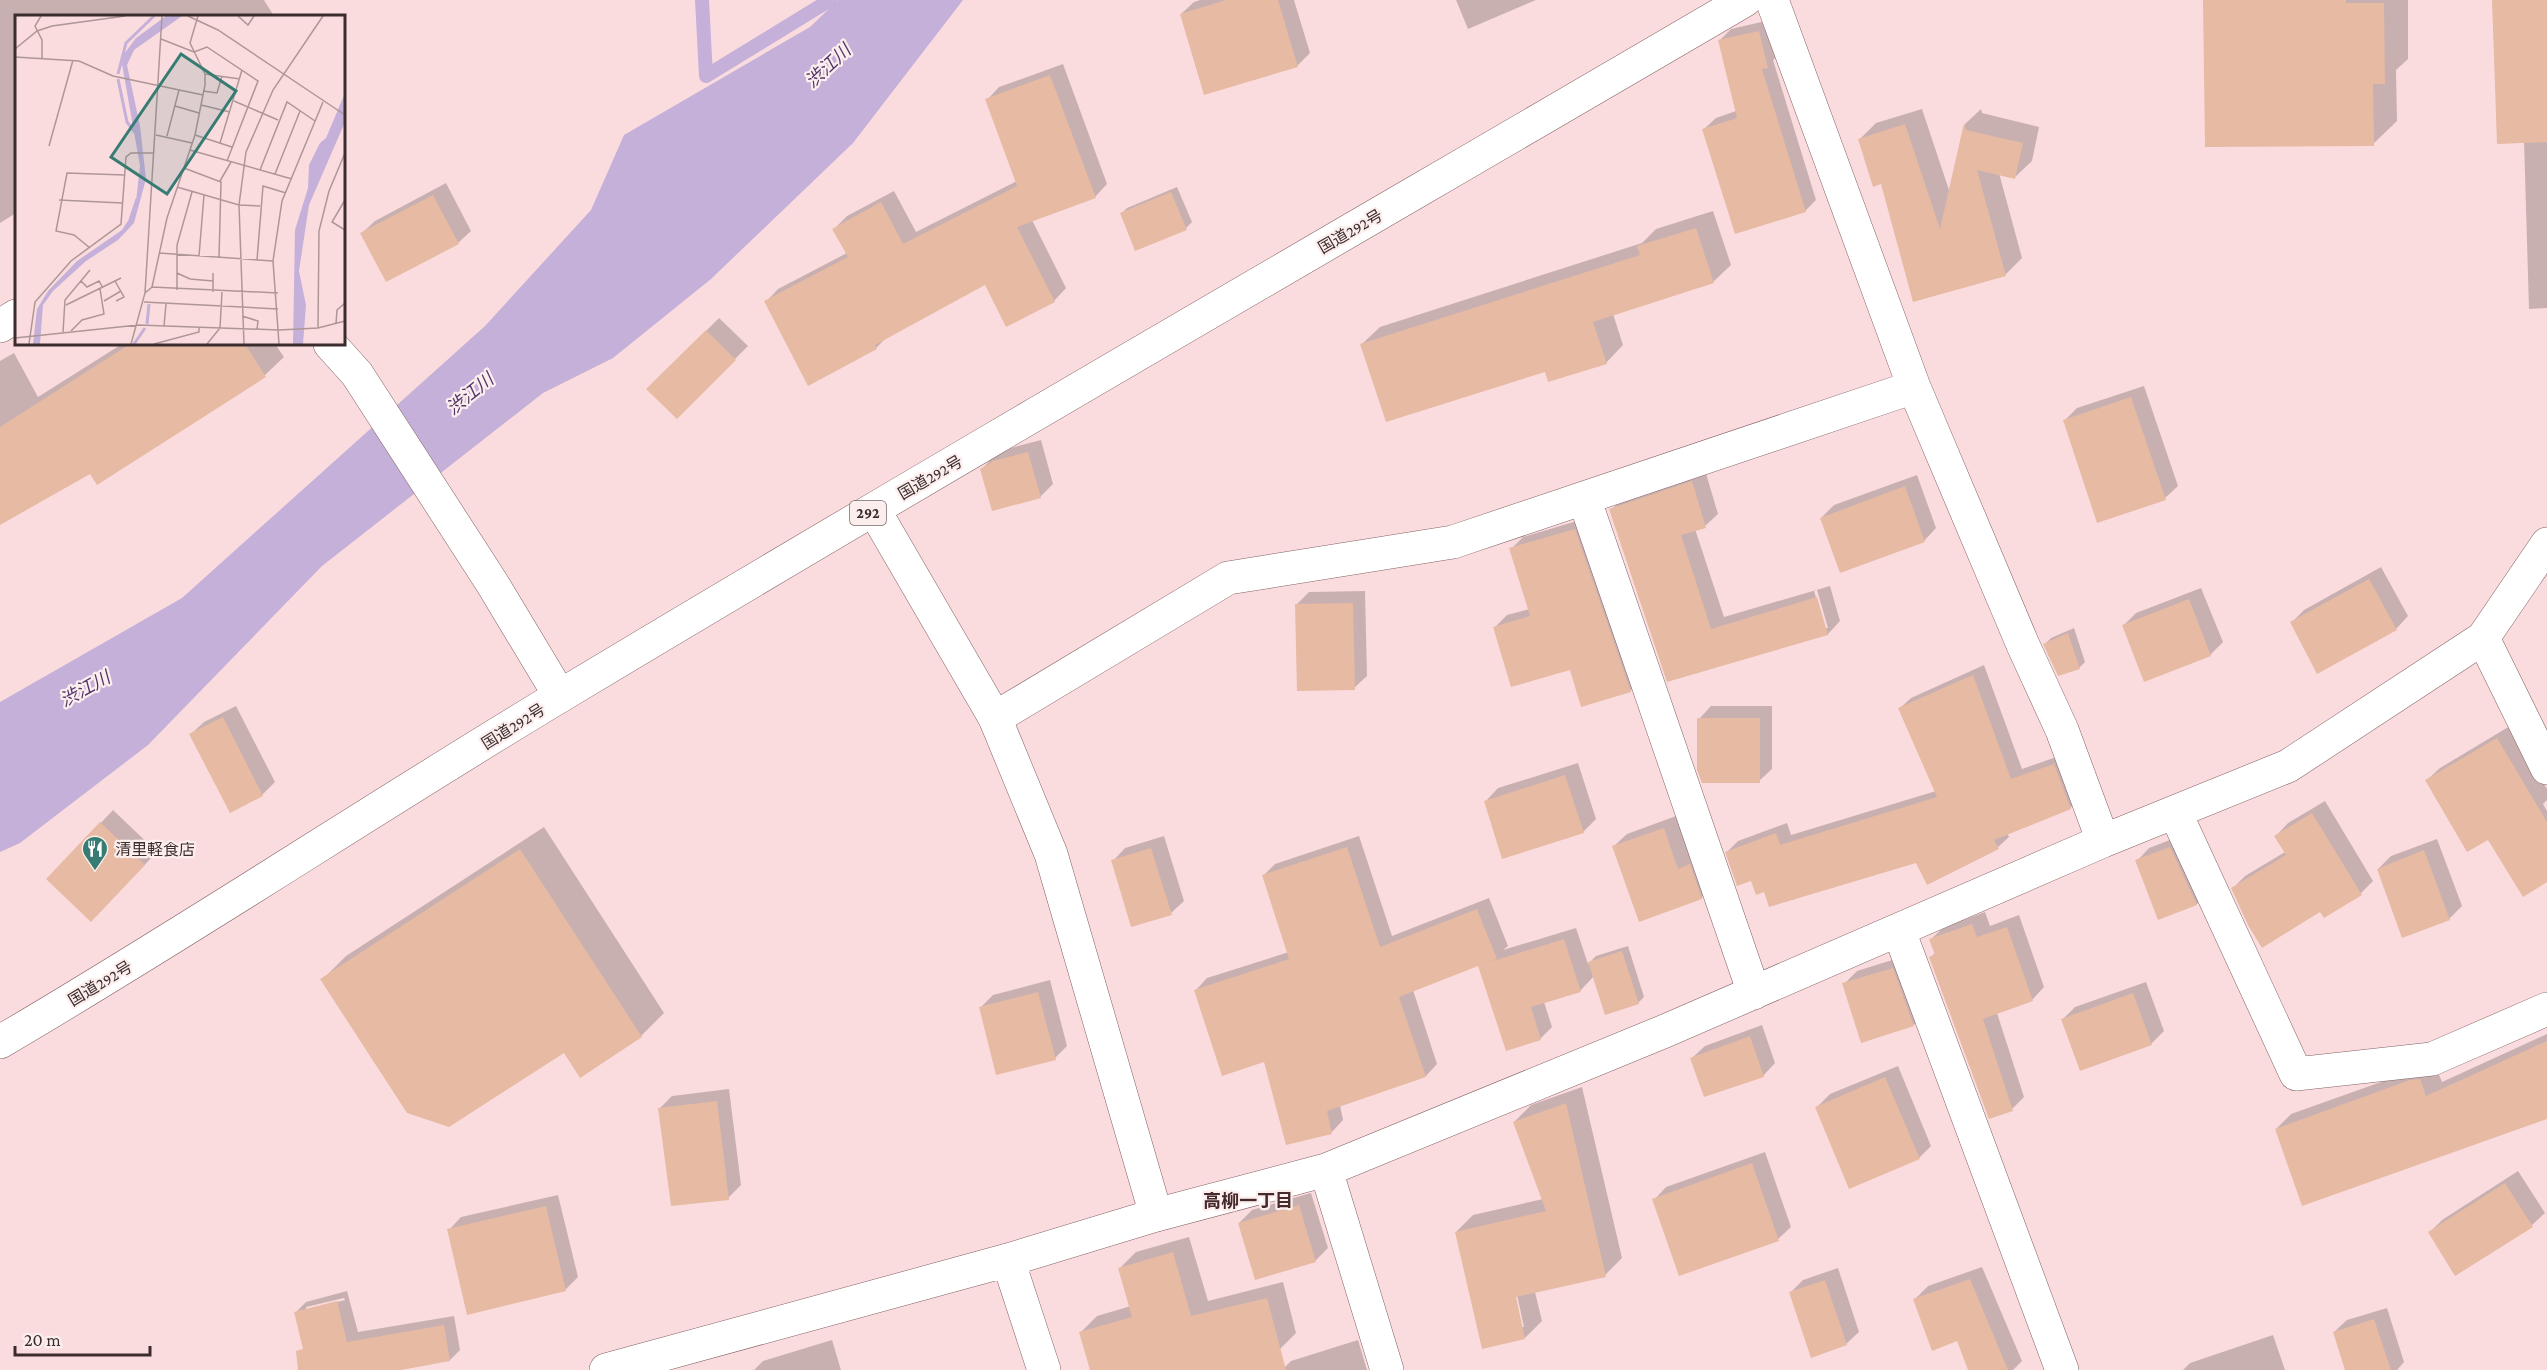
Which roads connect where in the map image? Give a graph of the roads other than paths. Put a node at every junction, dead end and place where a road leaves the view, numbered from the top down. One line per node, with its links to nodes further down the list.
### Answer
1 (1745, 0): 8 (main road, 国道292号 / 292)
2 (1772, 0): 6 (main road)
3 (15, 317): 4 (main road)
4 (0, 326)
5 (331, 345): 11 (main road)
6 (1914, 387): 7 (main road); 15 (main road)
7 (1584, 498): 12 (main road); 17 (main road)
8 (874, 510): 11 (main road, 国道292号 / 292); 12 (main road)
9 (2547, 544): 10 (main road)
10 (2483, 638): 13 (main road); 14 (main road)
11 (560, 696): 19 (main road, 国道292号 / 292)
12 (995, 718): 21 (main road)
13 (2547, 768)
14 (2175, 812): 15 (main road); 18 (main road)
15 (2103, 841): 16 (main road)
16 (1899, 931): 17 (main road); 26 (main road)
17 (1754, 993): 20 (main road)
18 (2547, 1009)
19 (0, 1042)
20 (1326, 1170): 21 (main road); 25 (main road)
21 (1156, 1215): 22 (main road)
22 (1008, 1260): 23 (main road); 24 (main road)
23 (624, 1368)
24 (1044, 1370)
25 (1387, 1370)
26 (2062, 1370)

